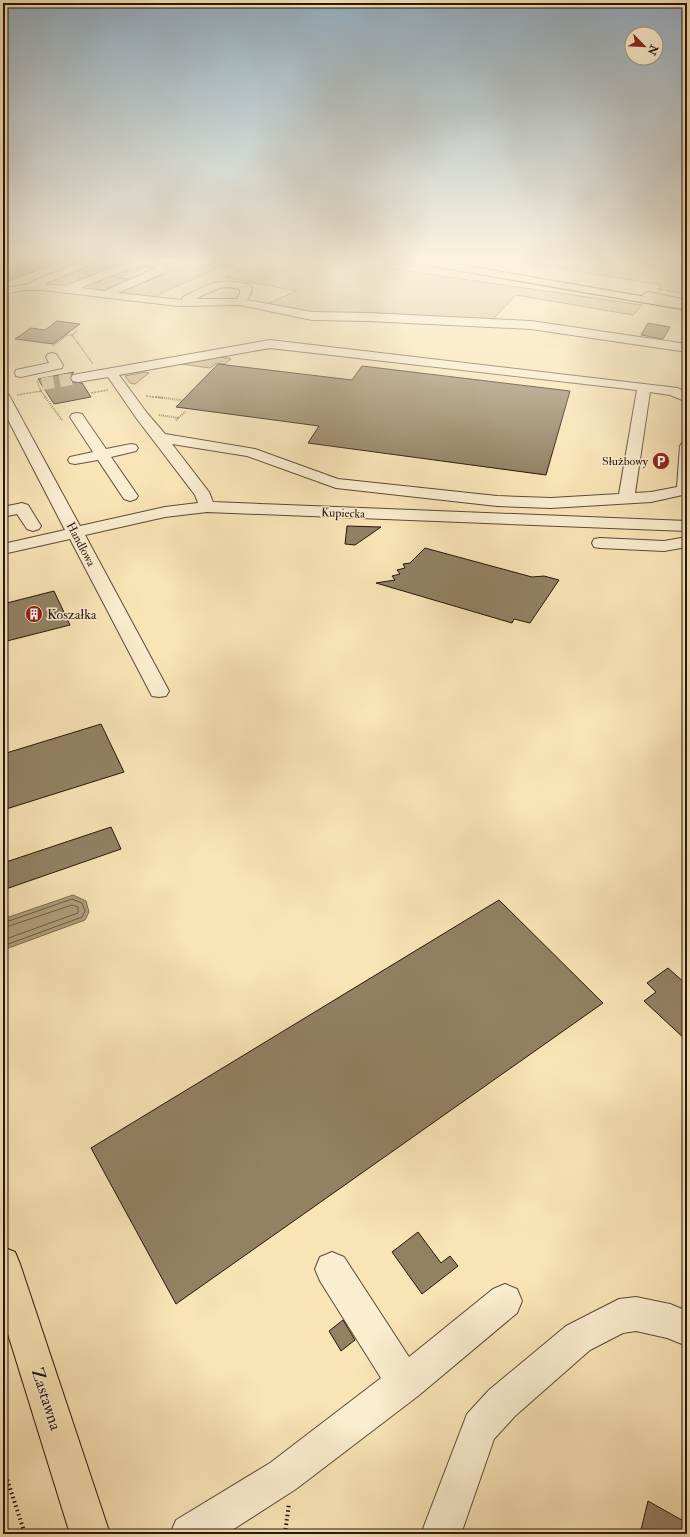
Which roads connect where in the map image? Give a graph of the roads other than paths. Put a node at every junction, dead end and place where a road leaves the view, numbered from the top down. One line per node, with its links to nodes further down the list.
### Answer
1 (563, 330): 2 (street)
2 (687, 348)
3 (52, 357): 5 (street)
4 (111, 372): 6 (street); 7 (street); 11 (street)
5 (21, 373)
6 (78, 378)
7 (644, 387): 9 (street); 18 (street)
8 (7, 394): 23 (street, Handlowa)
9 (687, 398)
10 (77, 417): 14 (street)
11 (160, 438): 18 (street); 19 (street)
12 (687, 446): 16 (street)
13 (131, 448): 14 (street)
14 (101, 454): 15 (street); 17 (street)
15 (74, 460)
16 (686, 490): 18 (street)
17 (130, 496)
18 (626, 498)
19 (207, 507): 22 (street, Kupiecka); 23 (street, Kupiecka)
20 (3, 512): 21 (street)
21 (33, 526)
22 (687, 526)
23 (74, 532): 26 (street, Kupiecka); 27 (street, Handlowa)
24 (687, 542): 25 (street)
25 (600, 543)
26 (3, 549)
27 (159, 691)
28 (3, 1264): 33 (main road, Zastawna)
29 (332, 1269): 32 (street)
30 (505, 1301): 32 (street)
31 (687, 1329): 35 (street)
32 (406, 1383): 34 (street)
33 (90, 1534)
34 (190, 1534)
35 (441, 1534)

